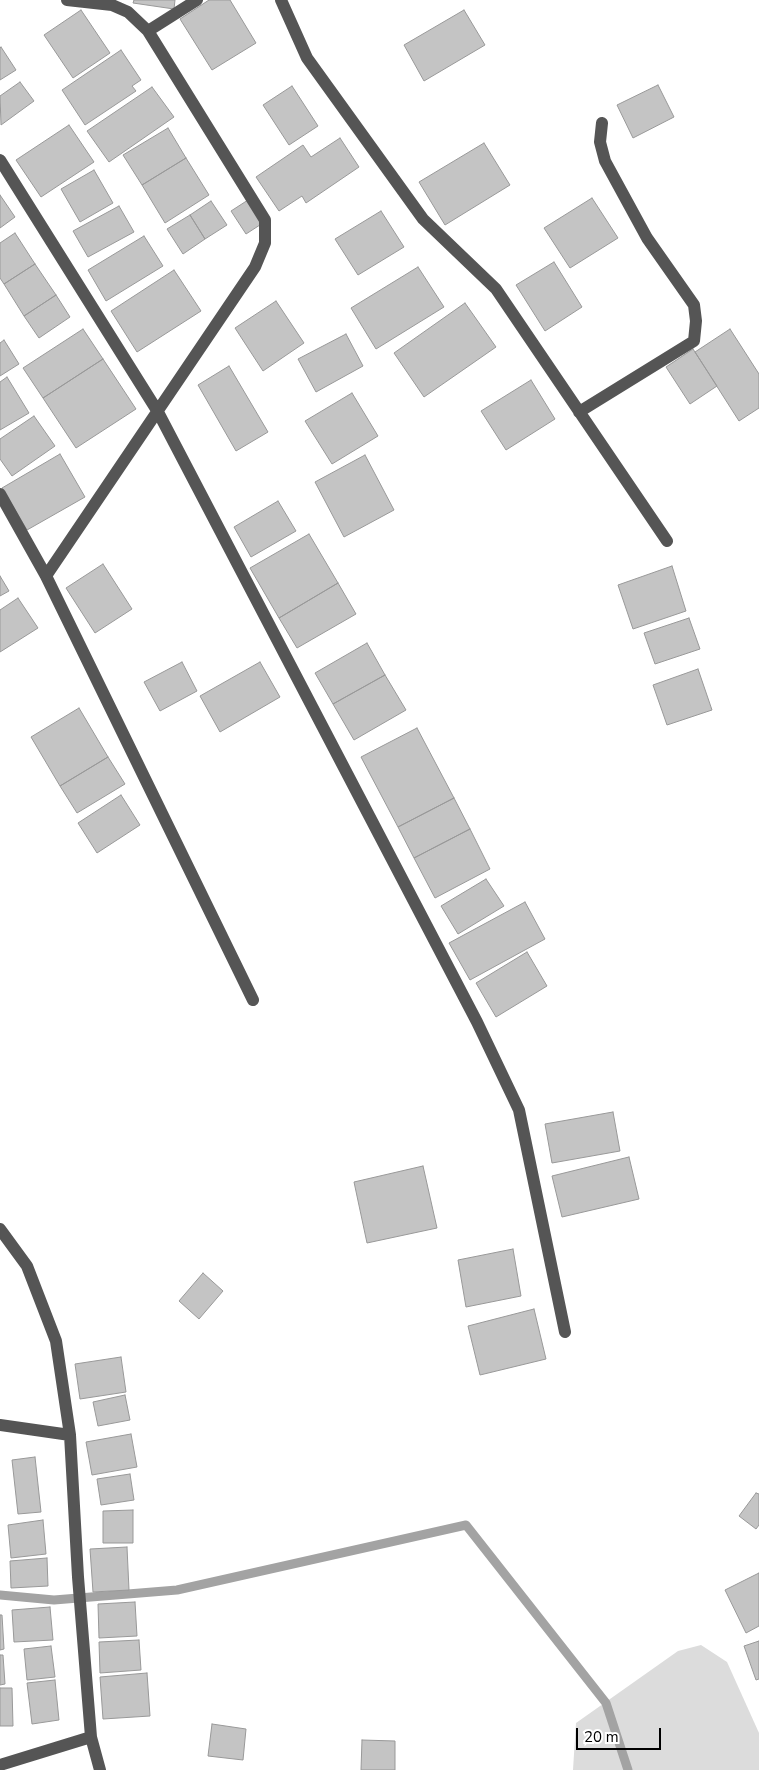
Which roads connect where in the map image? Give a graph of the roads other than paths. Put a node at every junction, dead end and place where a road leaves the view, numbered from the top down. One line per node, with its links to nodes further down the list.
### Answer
1 (67, 0): 4 (street)
2 (197, 0): 4 (street)
3 (281, 0): 8 (street)
4 (148, 31): 7 (street)
5 (602, 123): 8 (street)
6 (0, 160): 7 (street)
7 (158, 412): 11 (street); 14 (street)
8 (579, 412): 10 (street)
9 (0, 494): 11 (street)
10 (667, 541)
11 (46, 576): 12 (street)
12 (252, 1000)
13 (0, 1229): 16 (street)
14 (565, 1332)
15 (0, 1426): 16 (street)
16 (70, 1435): 17 (street)
17 (91, 1738): 18 (street); 19 (street)
18 (0, 1765)
19 (100, 1770)

